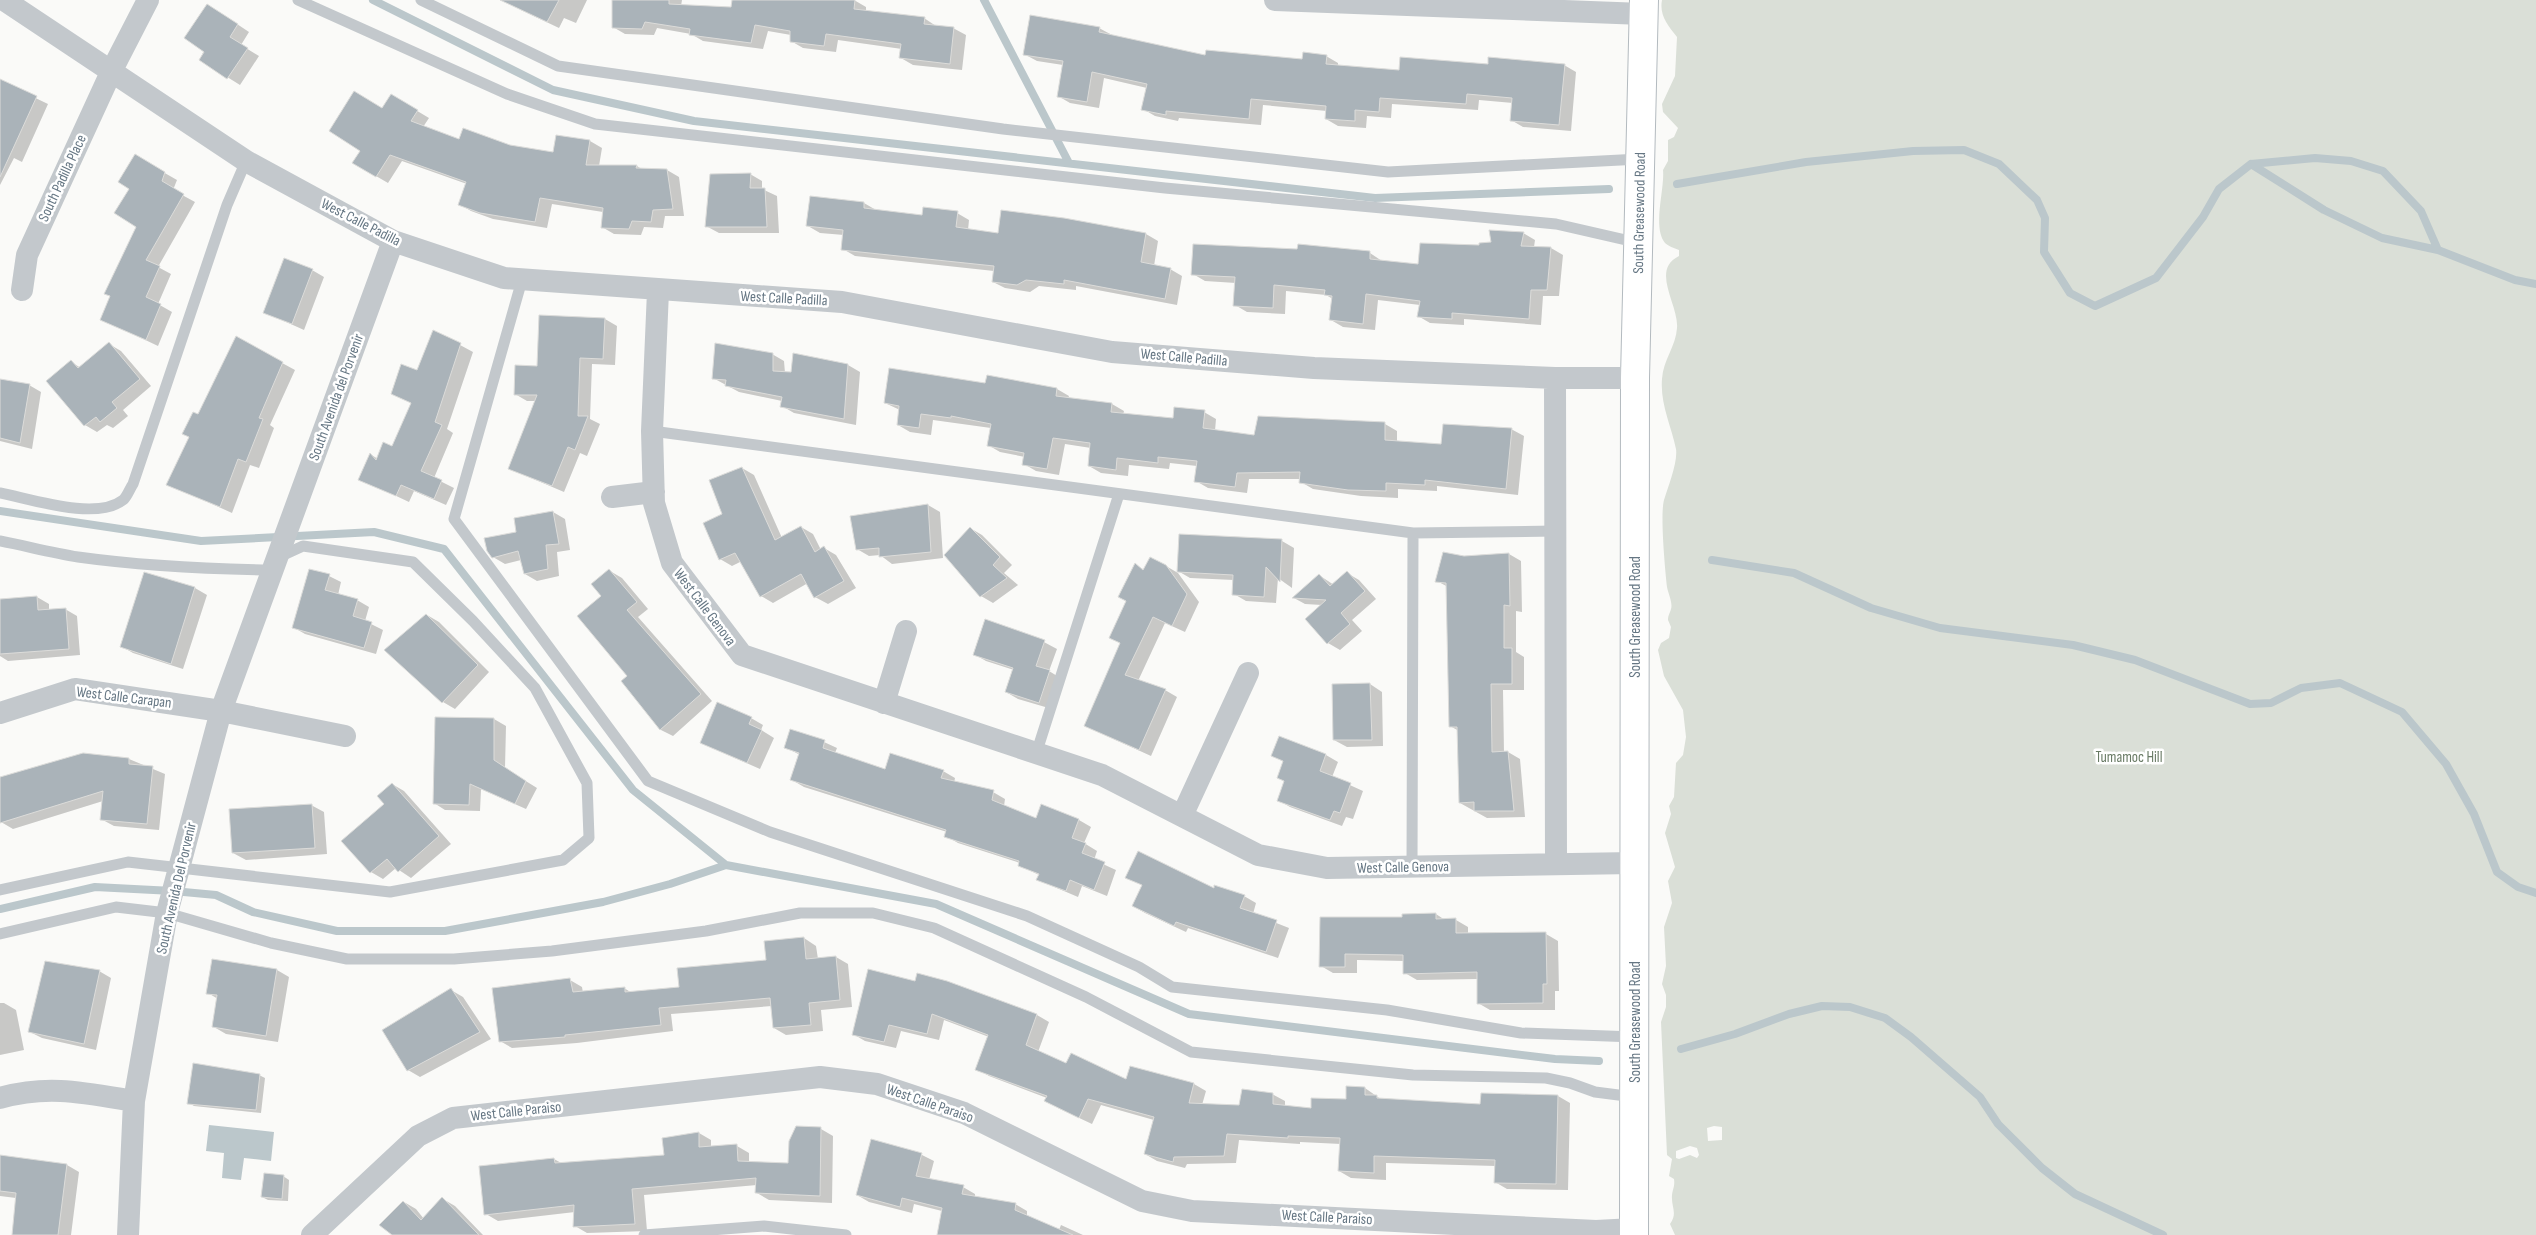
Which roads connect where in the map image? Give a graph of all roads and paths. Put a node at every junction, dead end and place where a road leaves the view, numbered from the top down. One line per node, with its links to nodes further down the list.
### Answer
1 (4, 0): 8 (street, West Calle Padilla)
2 (148, 0): 8 (street, South Padilla Place)
3 (298, 0): 12 (lane)
4 (421, 0): 9 (lane)
5 (1275, 0): 6 (street)
6 (1563, 5): 7 (street)
7 (1644, 7): 9 (main road, South Greasewood Road)
8 (112, 70): 10 (street, West Calle Padilla); 14 (street, South Padilla Place)
9 (1640, 159): 12 (main road, South Greasewood Road)
10 (246, 161): 11 (street, West Calle Padilla); 20 (lane)
11 (393, 241): 13 (street, West Calle Padilla); 26 (street, South Avenida del Porvenir)
12 (1639, 243): 17 (main road, South Greasewood Road)
13 (522, 280): 15 (street, West Calle Padilla); 42 (lane)
14 (22, 290)
15 (658, 291): 16 (street, West Calle Padilla); 18 (street, West Calle Genova)
16 (1555, 378): 17 (street, West Calle Padilla); 23 (street)
17 (1635, 378): 36 (main road, South Greasewood Road)
18 (652, 431): 19 (street, West Calle Genova); 21 (lane)
19 (654, 492): 22 (street); 29 (street, West Calle Genova)
20 (0, 493)
21 (1119, 494): 24 (lane); 33 (lane)
22 (612, 497)
23 (1556, 531): 24 (lane); 35 (street)
24 (1412, 533): 37 (lane)
25 (0, 541): 26 (lane)
26 (276, 560): 30 (street, South Avenida Del Porvenir); 38 (lane)
27 (906, 632): 29 (street)
28 (1248, 672): 34 (street)
29 (884, 702): 33 (street, West Calle Genova)
30 (221, 711): 31 (street, West Calle Carapan); 32 (street); 38 (street, South Avenida Del Porvenir)
31 (0, 713)
32 (345, 736)
33 (1036, 754): 34 (street, West Calle Genova)
34 (1182, 816): 37 (street, West Calle Genova)
35 (1556, 863): 36 (street, West Calle Genova); 37 (street, West Calle Genova)
36 (1634, 863): 42 (main road, South Greasewood Road)
37 (1412, 866)
38 (179, 867): 39 (lane); 40 (street, South Avenida Del Porvenir)
39 (0, 890)
40 (167, 913): 41 (lane); 43 (lane); 45 (street, South Avenida Del Porvenir)
41 (0, 934)
42 (1635, 1037): 43 (main road, South Greasewood Road)
43 (1635, 1097): 46 (main road, South Greasewood Road)
44 (0, 1098): 45 (street)
45 (134, 1101): 47 (street, South Avenida Del Porvenir)
46 (1634, 1232): 48 (street, West Calle Paraiso)
47 (128, 1235)
48 (312, 1235)
49 (644, 1235): 50 (lane)
50 (846, 1235)

